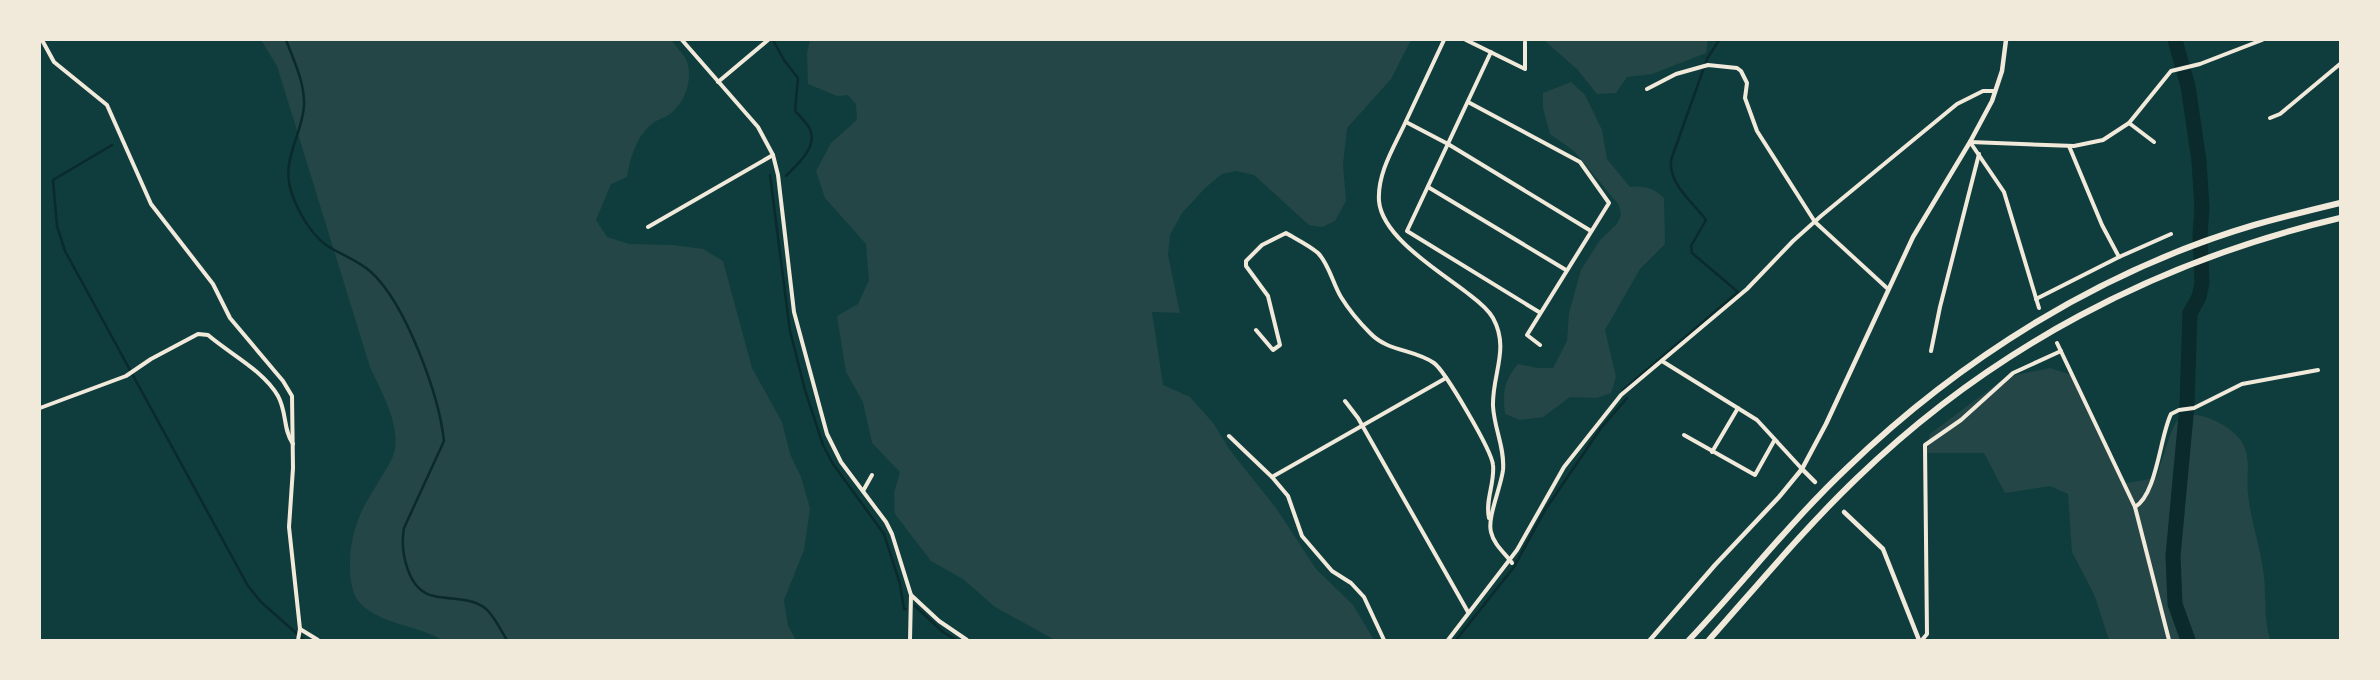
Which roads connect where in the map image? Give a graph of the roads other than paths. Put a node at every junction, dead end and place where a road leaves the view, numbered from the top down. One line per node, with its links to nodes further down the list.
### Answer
1 (42, 40): 53 (street)
2 (682, 40): 12 (street)
3 (768, 40): 12 (street)
4 (1444, 40): 17 (street)
5 (1466, 40): 10 (street)
6 (2006, 40): 14 (street)
7 (2262, 40): 9 (street)
8 (1525, 42): 10 (street)
9 (2254, 42): 18 (street)
10 (1491, 52): 15 (street)
11 (2340, 64): 16 (street)
12 (718, 82): 24 (street)
13 (1647, 89): 28 (street)
14 (1995, 91): 19 (street); 28 (street)
15 (1468, 102): 21 (street); 30 (street)
16 (2270, 118)
17 (1406, 122): 21 (street); 62 (street)
18 (2128, 123): 20 (street); 22 (street)
19 (1970, 142): 22 (street); 23 (street); 34 (street)
20 (2154, 142)
21 (1448, 144): 25 (street); 30 (street)
22 (2069, 146): 32 (street)
23 (1979, 154): 35 (street); 42 (street)
24 (773, 155): 29 (street); 59 (street)
25 (1428, 187): 33 (street); 37 (street)
26 (2340, 203): 74 (highway)
27 (2340, 218): 75 (highway)
28 (1815, 222): 34 (street); 43 (street)
29 (648, 227)
30 (1591, 231): 33 (street)
31 (2171, 234): 32 (street)
32 (2119, 257): 35 (street)
33 (1566, 270): 37 (street)
34 (1888, 289): 55 (street)
35 (2036, 299): 36 (street)
36 (2039, 308)
37 (1539, 312): 40 (street)
38 (1256, 330): 45 (street)
39 (2057, 343): 41 (street)
40 (1540, 344)
41 (2061, 351): 60 (street); 76 (street)
42 (1932, 352)
43 (1662, 361): 48 (street); 63 (street)
44 (2318, 370): 60 (street)
45 (1446, 378): 49 (street); 62 (street)
46 (1345, 401): 49 (street)
47 (40, 408): 53 (street)
48 (1738, 408): 52 (street); 54 (street)
49 (1362, 426): 57 (street); 65 (street)
50 (1684, 435): 54 (street)
51 (1229, 436): 57 (street)
52 (1774, 441): 54 (street); 55 (street)
53 (293, 444): 66 (street)
54 (1712, 452)
55 (1802, 469): 58 (street); 73 (street)
56 (872, 476): 59 (street)
57 (1272, 477): 71 (street)
58 (1815, 482)
59 (863, 491): 64 (street)
60 (2135, 507): 77 (street)
61 (1844, 512): 76 (street)
62 (1490, 523): 63 (street)
63 (1511, 561): 65 (street)
64 (910, 595): 69 (street); 70 (street)
65 (1468, 612): 72 (street)
66 (299, 631): 67 (street); 68 (street)
67 (298, 640)
68 (318, 640)
69 (910, 640)
70 (967, 640)
71 (1384, 640)
72 (1448, 640)
73 (1650, 640)
74 (1689, 640)
75 (1709, 640)
76 (1921, 640)
77 (2169, 640)

